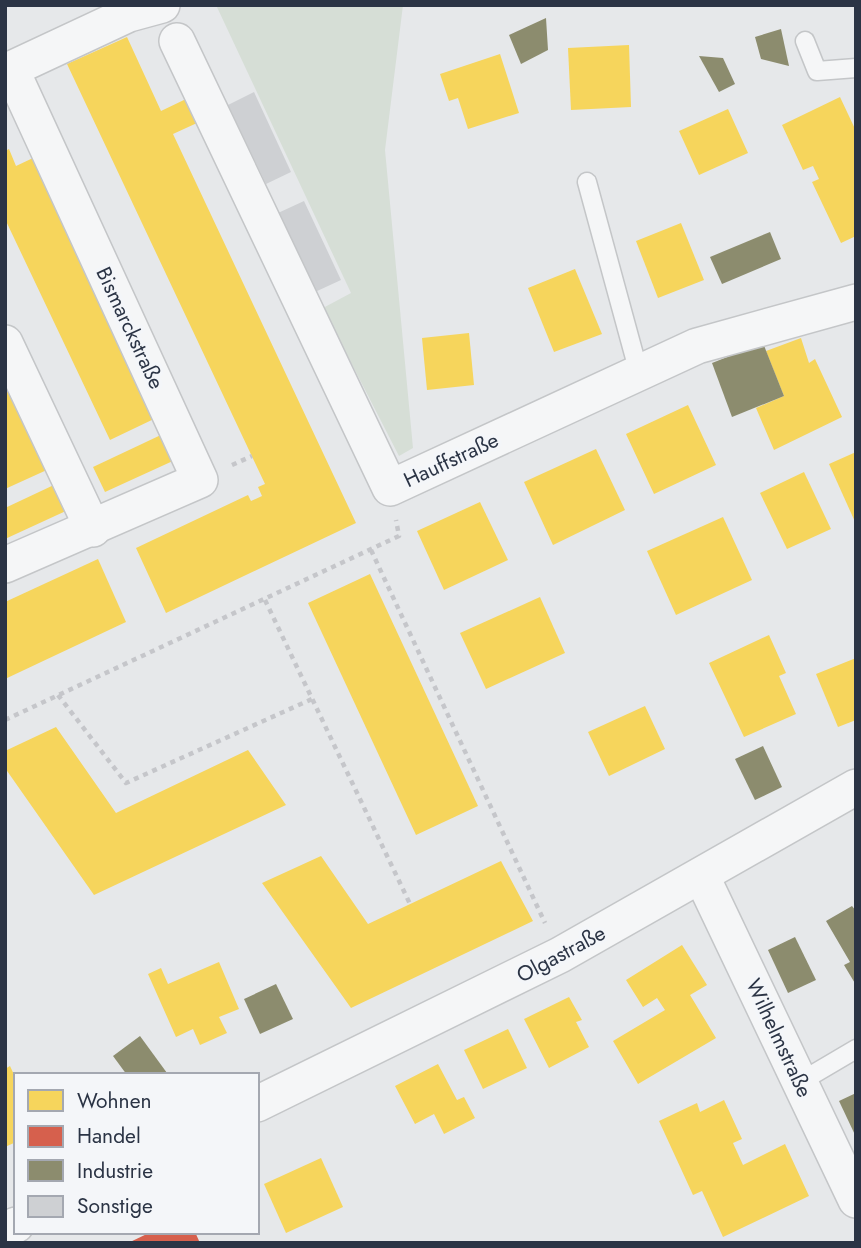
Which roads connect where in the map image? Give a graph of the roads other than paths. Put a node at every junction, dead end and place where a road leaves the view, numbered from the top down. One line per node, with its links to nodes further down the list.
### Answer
1 (162, 5): 5 (street, Bismarckstraße)
2 (177, 41): 9 (street, Hauffstraße)
3 (805, 41): 4 (lane)
4 (856, 68)
5 (8, 71): 10 (street, Bismarckstraße)
6 (587, 182): 9 (lane)
7 (856, 302): 9 (street, Hauffstraße)
8 (5, 343): 10 (street)
9 (639, 373)
10 (93, 529): 11 (street, Bismarckstraße)
11 (5, 565)
12 (856, 787): 13 (street, Olgastraße)
13 (702, 877): 15 (street, Wilhelmstraße); 16 (street, Olgastraße)
14 (856, 1049): 15 (lane)
15 (800, 1082): 17 (street, Wilhelmstraße)
16 (259, 1103)
17 (856, 1200)

